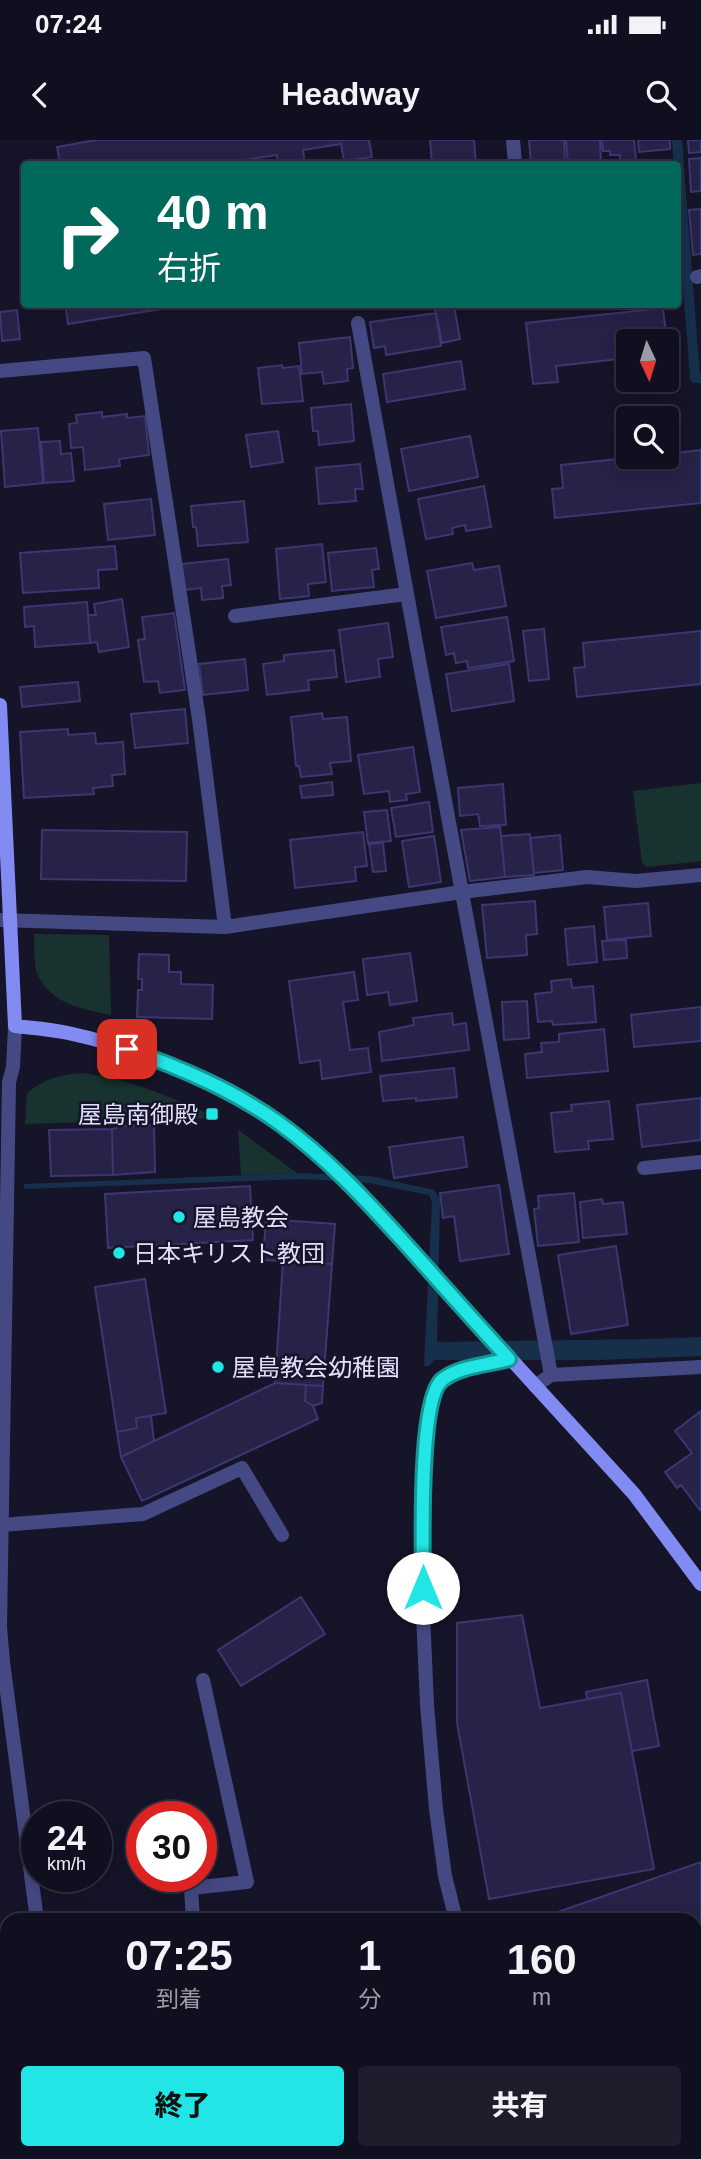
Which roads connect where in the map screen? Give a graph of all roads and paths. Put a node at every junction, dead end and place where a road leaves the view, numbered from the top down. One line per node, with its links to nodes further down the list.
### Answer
1 (513, 140): 2 (street)
2 (515, 161)
3 (358, 323): 5 (street)
4 (0, 371): 11 (street)
5 (406, 594): 6 (street); 9 (street)
6 (235, 617)
7 (0, 705): 10 (main road)
8 (701, 875): 9 (street)
9 (462, 892): 11 (street); 18 (street)
10 (4, 919): 11 (street); 12 (main road)
11 (225, 928)
12 (15, 1026): 15 (street); 16 (main road)
13 (701, 1162): 14 (street)
14 (644, 1168)
15 (2, 1315): 20 (street)
16 (509, 1359): 19 (main road); 27 (street)
17 (701, 1367): 18 (street)
18 (551, 1374): 19 (street)
19 (535, 1386): 22 (main road)
20 (1, 1525): 21 (street); 23 (street)
21 (282, 1535)
22 (701, 1584)
23 (0, 1628): 25 (street)
24 (203, 1680): 26 (street)
25 (36, 1913)
26 (193, 1913)
27 (454, 1913)

